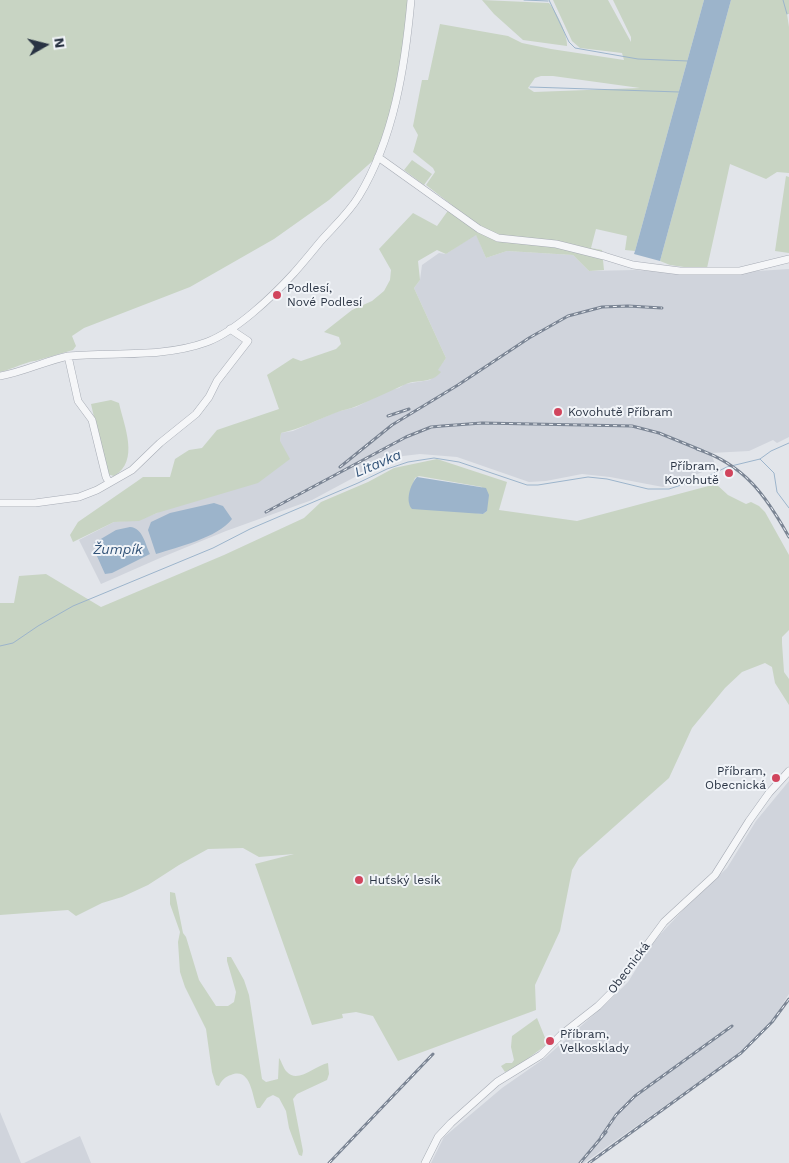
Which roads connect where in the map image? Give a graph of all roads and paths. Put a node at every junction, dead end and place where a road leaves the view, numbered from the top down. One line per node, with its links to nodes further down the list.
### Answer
1 (411, 0): 2 (street)
2 (378, 157): 3 (street); 4 (street)
3 (789, 259)
4 (230, 329): 5 (street); 7 (street)
5 (68, 356): 6 (street); 7 (street)
6 (0, 376)
7 (109, 482): 8 (street)
8 (0, 503)
9 (789, 771): 10 (street, Obecnická)
10 (425, 1163)

